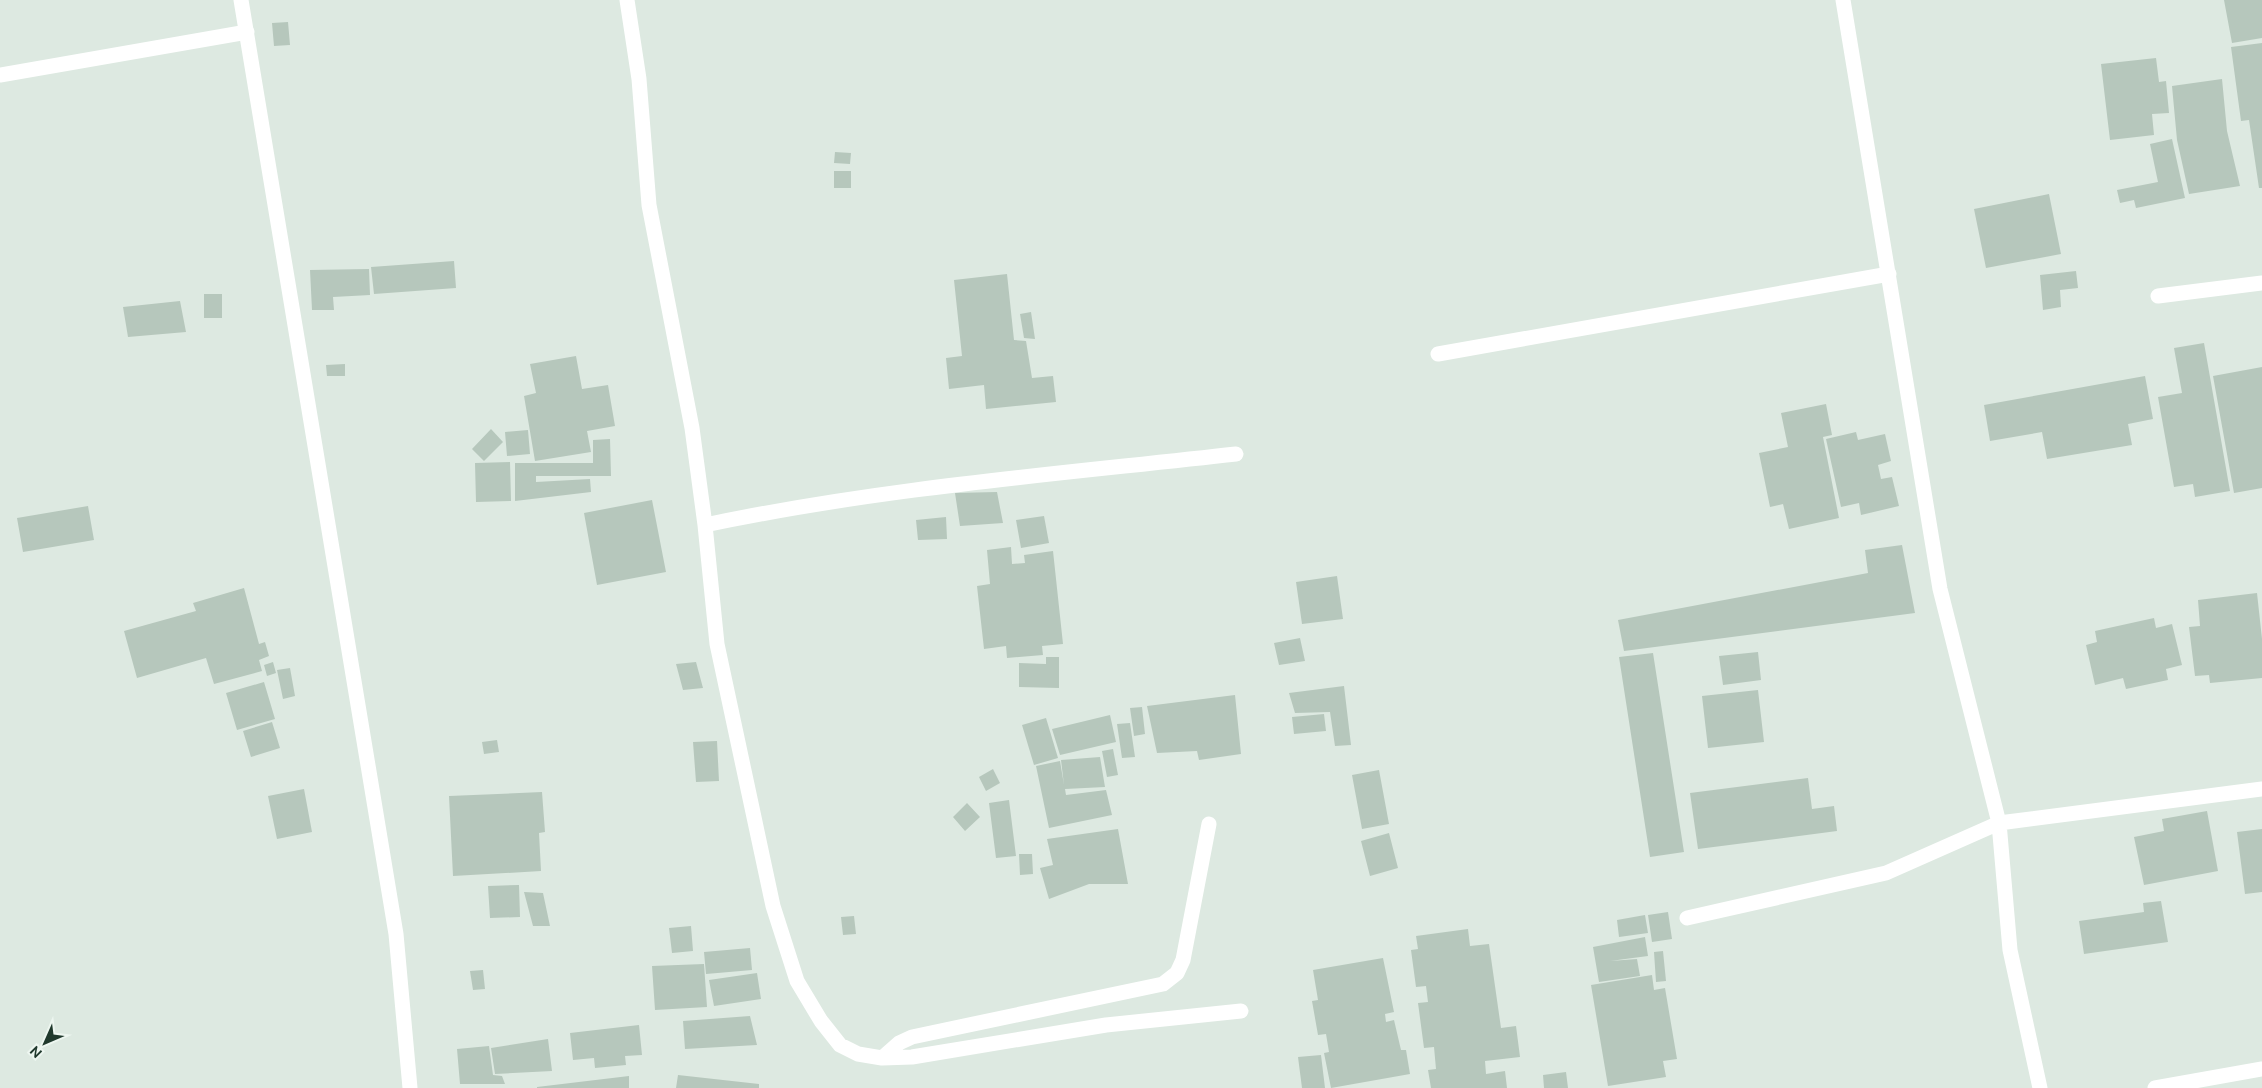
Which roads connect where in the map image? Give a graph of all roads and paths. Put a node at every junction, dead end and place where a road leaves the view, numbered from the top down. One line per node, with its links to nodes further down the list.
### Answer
1 (241, 0): 4 (street)
2 (627, 0): 11 (street)
3 (1843, 0): 6 (street)
4 (247, 32): 5 (street); 19 (street)
5 (0, 75)
6 (1889, 274): 9 (street); 13 (street)
7 (2262, 284): 8 (street)
8 (2158, 296)
9 (1438, 354)
10 (1236, 454): 11 (street)
11 (706, 525): 17 (street)
12 (2262, 789): 13 (street)
13 (1998, 823): 15 (street); 20 (street)
14 (1209, 824): 17 (street)
15 (1687, 918)
16 (1241, 1011): 17 (street)
17 (882, 1058)
18 (2262, 1069): 21 (street)
19 (410, 1088)
20 (2040, 1088)
21 (2155, 1088)

